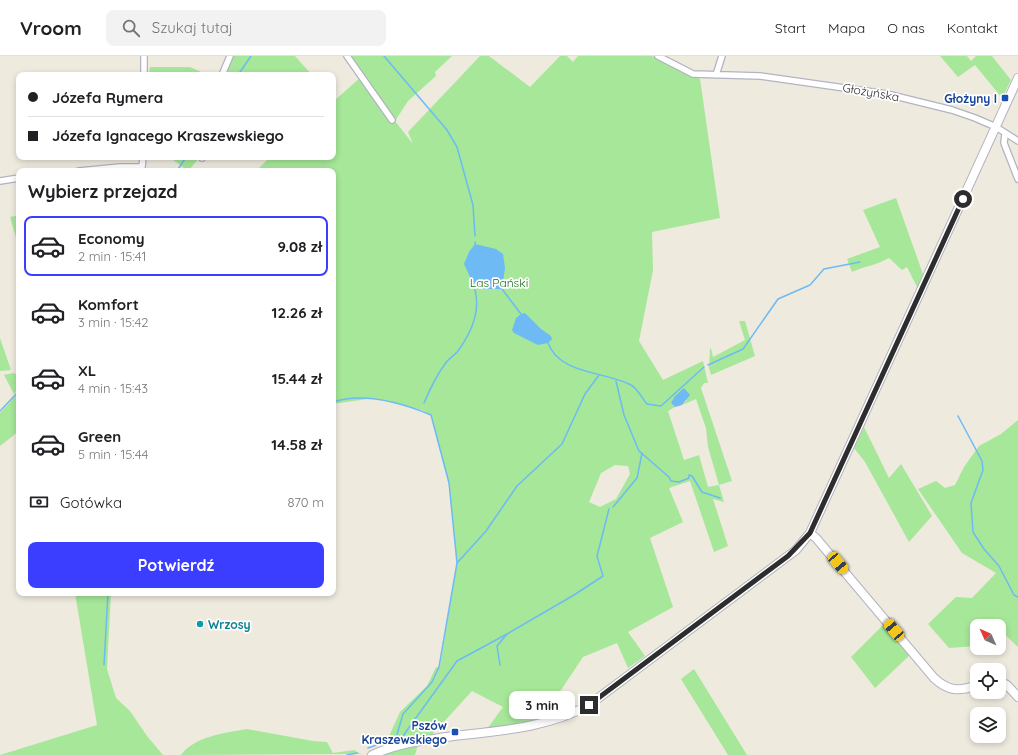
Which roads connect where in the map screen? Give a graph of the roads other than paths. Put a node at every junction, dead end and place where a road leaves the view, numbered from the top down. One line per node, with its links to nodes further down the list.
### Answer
1 (144, 56): 6 (street)
2 (230, 56): 7 (street)
3 (347, 56): 10 (street)
4 (658, 56): 8 (street, Głożyńska)
5 (722, 56): 8 (street)
6 (144, 72)
7 (223, 72)
8 (713, 75): 11 (street, Głożyńska)
9 (1018, 78): 11 (street)
10 (392, 120)
11 (996, 127): 12 (street, Głożyńska); 19 (street)
12 (1005, 134): 13 (street, Głożyńska); 17 (street)
13 (1018, 141)
14 (143, 160): 15 (street)
15 (110, 168)
16 (16, 178): 18 (street)
17 (1018, 178)
18 (0, 180)
19 (807, 536): 21 (street); 23 (street)
20 (1006, 684): 22 (street)
21 (970, 687)
22 (1018, 696)
23 (372, 755)

